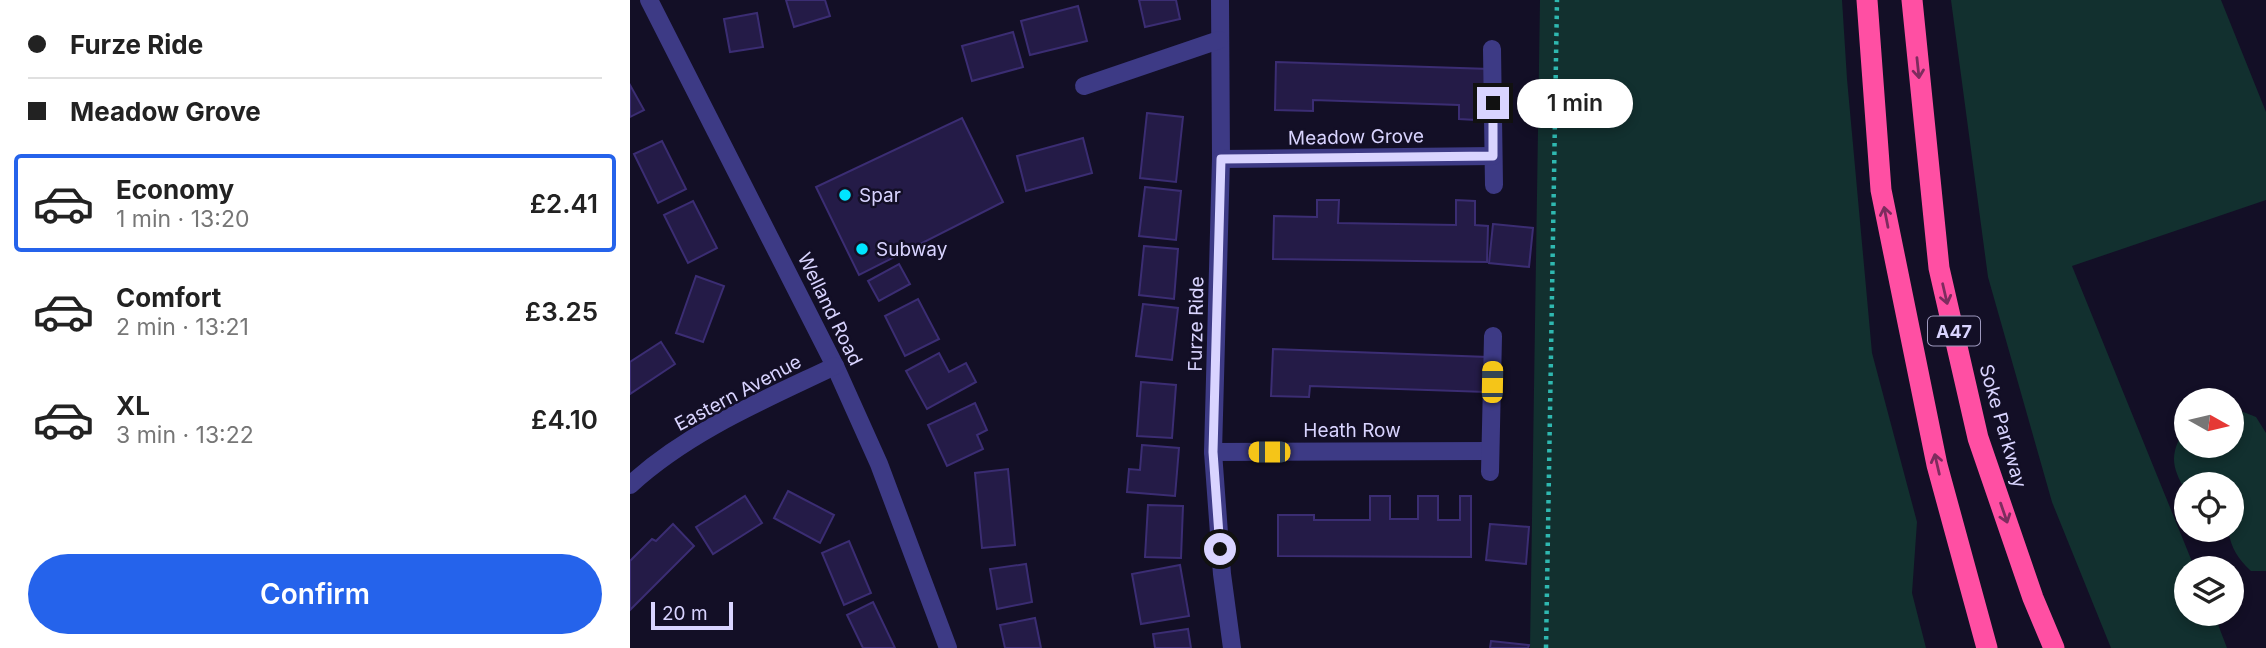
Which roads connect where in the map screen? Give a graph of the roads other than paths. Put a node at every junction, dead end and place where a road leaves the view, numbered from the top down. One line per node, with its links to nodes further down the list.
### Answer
1 (649, 0): 12 (street, Welland Road)
2 (1220, 0): 5 (street, Furze Ride)
3 (1867, 0): 19 (highway, A47, one-way to 3)
4 (1912, 0): 20 (highway, Soke Parkway / A47, one-way to 20)
5 (1219, 40): 7 (street); 9 (street, Furze Ride)
6 (1492, 49): 8 (street)
7 (1084, 86)
8 (1493, 156): 9 (street, Meadow Grove); 10 (street)
9 (1221, 159): 14 (street, Furze Ride)
10 (1494, 184)
11 (1493, 336): 13 (street)
12 (835, 366): 16 (street, Eastern Avenue); 17 (street, Welland Road)
13 (1490, 451): 14 (street, Heath Row); 15 (street)
14 (1213, 452): 18 (street, Furze Ride)
15 (1490, 472)
16 (630, 485)
17 (948, 648)
18 (1232, 648)
19 (1987, 648)
20 (2054, 648)

